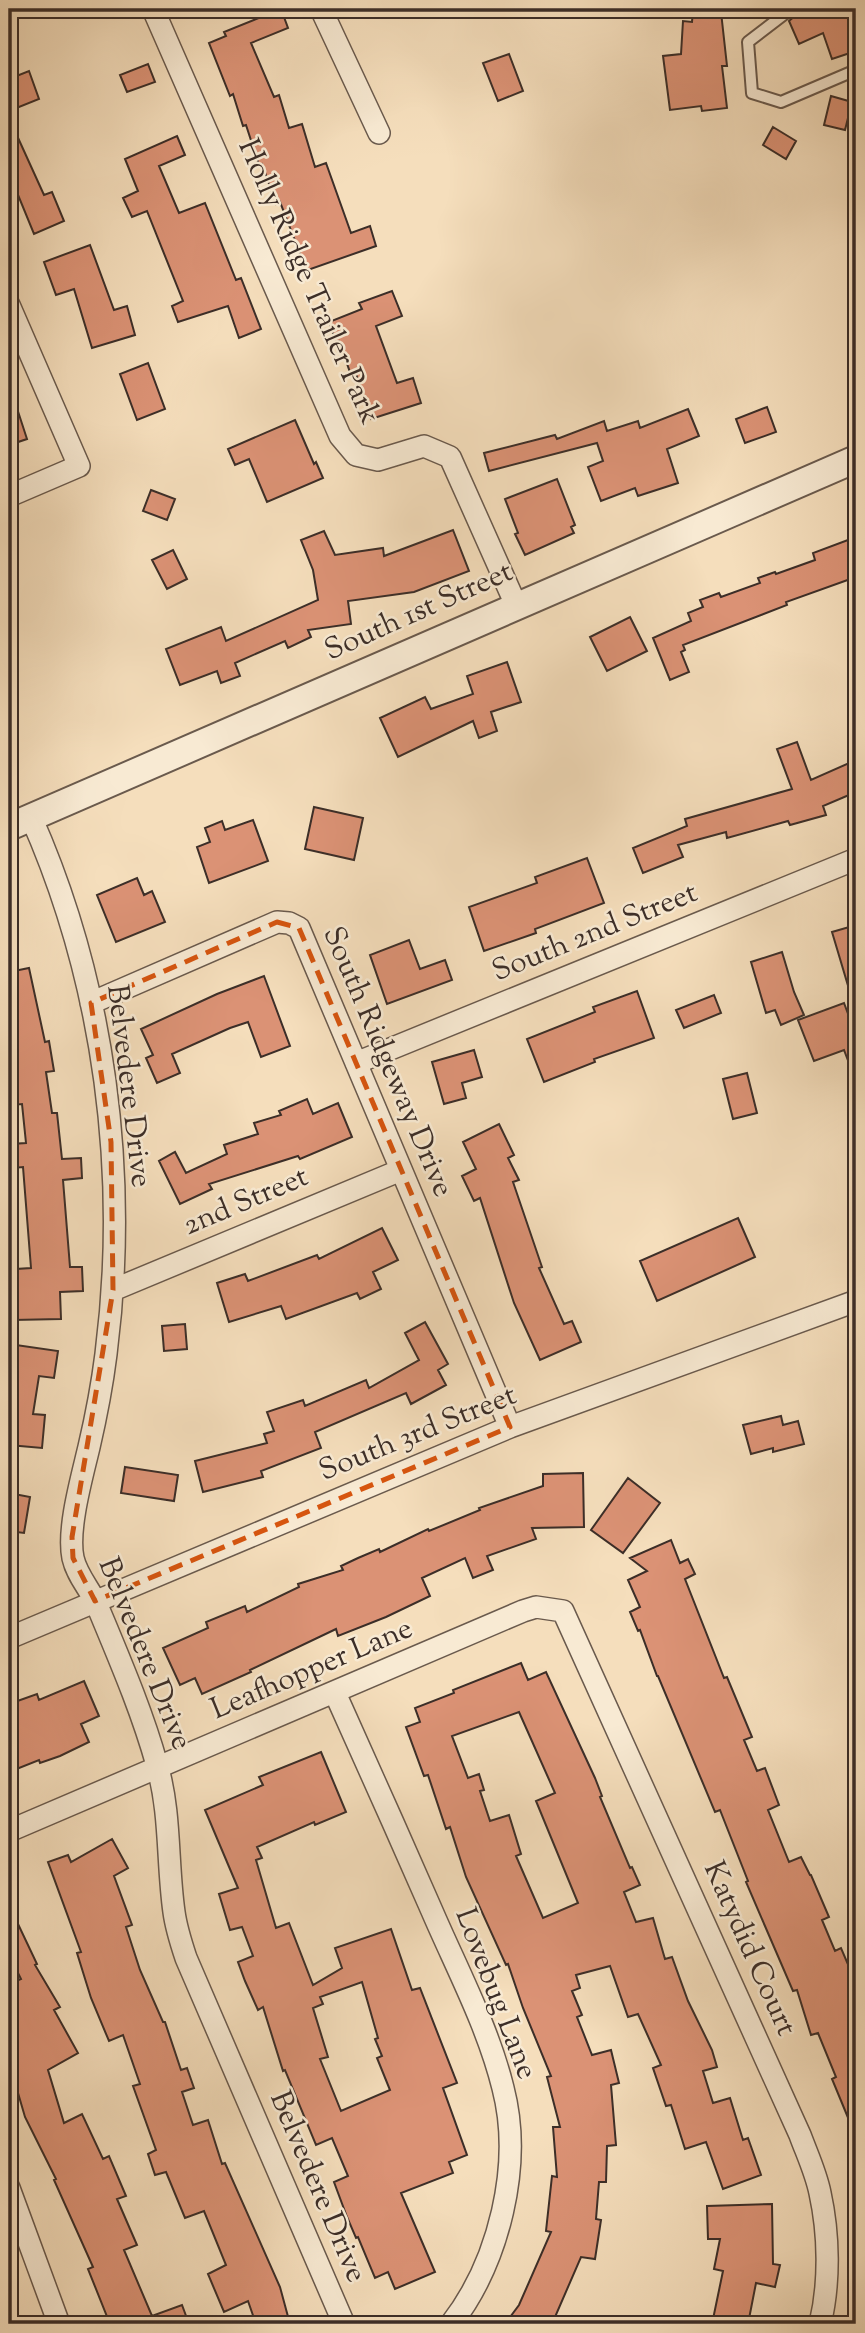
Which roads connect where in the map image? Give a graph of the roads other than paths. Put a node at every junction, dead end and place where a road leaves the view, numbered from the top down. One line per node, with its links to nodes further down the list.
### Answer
1 (153, 9): 9 (street, Holly Ridge Trailer Park)
2 (321, 9): 5 (street)
3 (791, 9): 4 (lane)
4 (856, 70)
5 (379, 133)
6 (9, 305): 8 (street)
7 (856, 459): 9 (street, South 1st Street)
8 (9, 496)
9 (516, 605): 10 (street, South 1st Street)
10 (20, 822): 12 (street, Belvedere Drive)
11 (856, 859): 13 (street, South 2nd Street)
12 (91, 1003): 13 (street, South Ridgeway Drive); 15 (street, Belvedere Drive)
13 (356, 1063): 14 (street, South Ridgeway Drive)
14 (401, 1170): 15 (street, 2nd Street); 17 (street, South Ridgeway Drive)
15 (113, 1290): 18 (street, Belvedere Drive)
16 (856, 1300): 17 (street, South 3rd Street)
17 (510, 1427): 18 (street, South 3rd Street)
18 (95, 1601): 20 (street, South 3rd Street); 22 (street, Belvedere Drive)
19 (563, 1611): 21 (street, Leafhopper Lane); 28 (street, Katydid Court)
20 (9, 1638)
21 (335, 1693): 22 (street, Leafhopper Lane); 27 (street, Lovebug Lane)
22 (158, 1768): 23 (street, Leafhopper Lane); 26 (street, Belvedere Drive)
23 (9, 1831)
24 (9, 2188): 25 (street)
25 (59, 2324)
26 (344, 2324)
27 (451, 2324)
28 (820, 2324)

